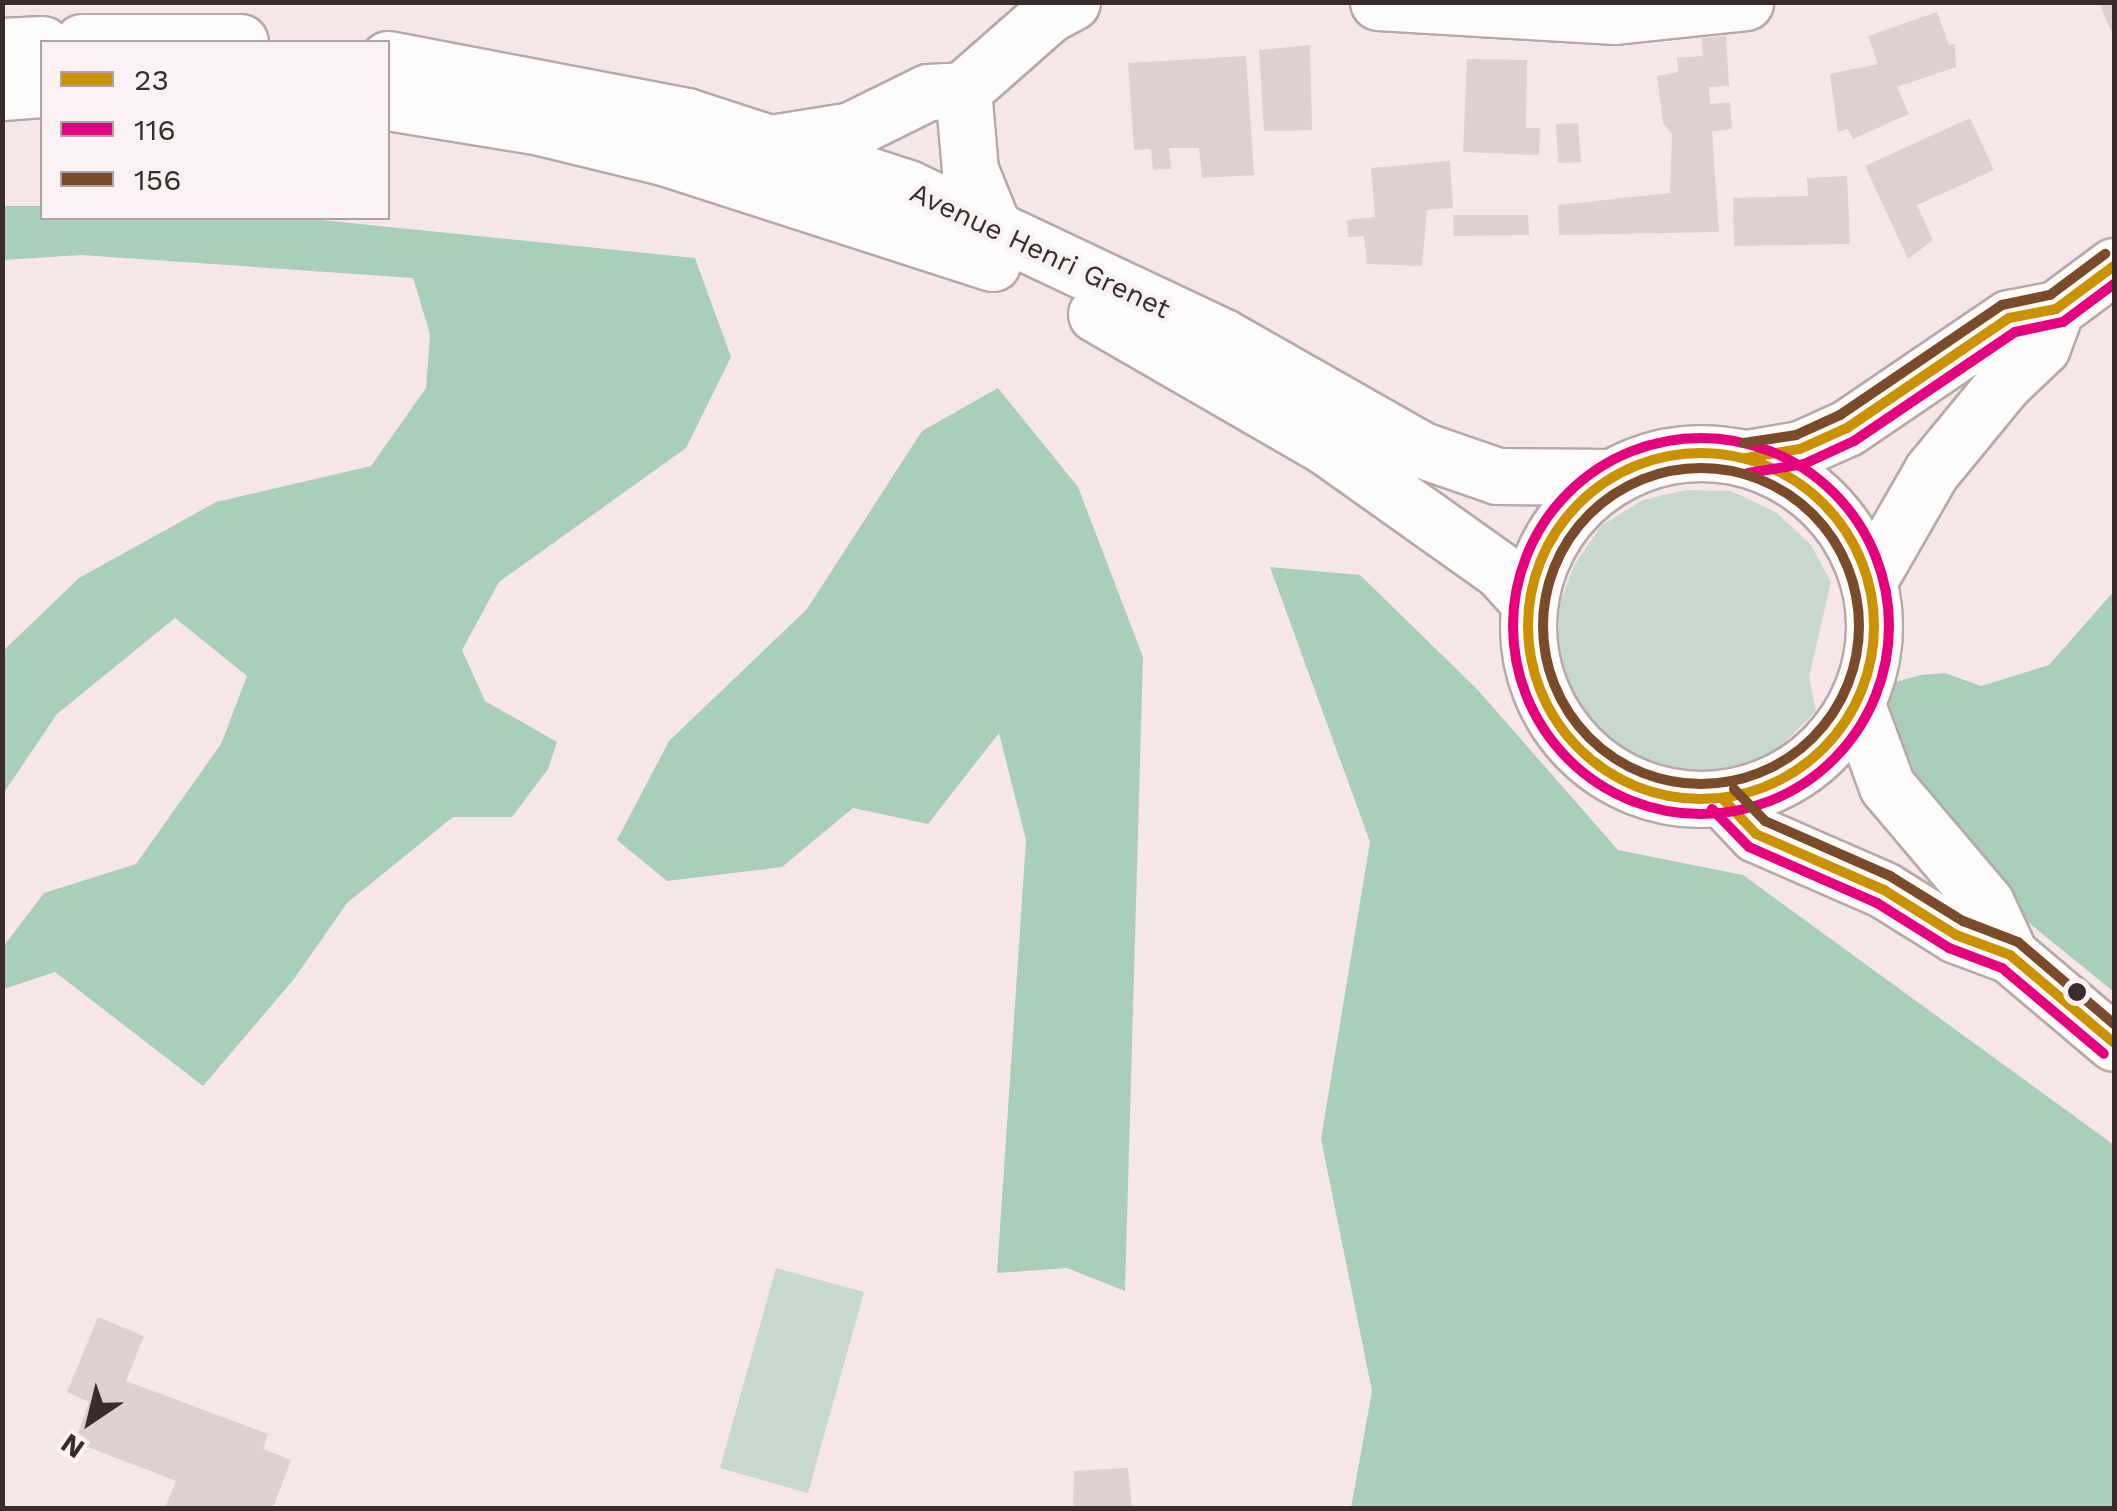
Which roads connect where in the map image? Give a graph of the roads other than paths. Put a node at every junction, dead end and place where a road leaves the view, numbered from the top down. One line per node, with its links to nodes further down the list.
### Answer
1 (1072, 2): 8 (main road)
2 (1378, 2): 3 (main road)
3 (1745, 2)
4 (40, 44): 5 (main road)
5 (2, 46)
6 (390, 59): 11 (main road, Avenue Henri Grenet)
7 (40, 89): 9 (main road)
8 (963, 90): 11 (main road); 12 (main road)
9 (2, 92)
10 (390, 102): 18 (main road, Avenue Henri Grenet)
11 (771, 143): 12 (main road, Avenue Henri Grenet)
12 (990, 222): 16 (main road, Avenue Henri Grenet)
13 (2114, 266): 14 (main road)
14 (2056, 309): 15 (main road); 17 (main road)
15 (1746, 458): 16 (main road); 17 (main road)
16 (1609, 477): 18 (main road)
17 (1869, 580): 19 (main road)
18 (1528, 601): 20 (main road)
19 (1857, 704): 20 (main road); 21 (main road)
20 (1723, 799): 21 (main road)
21 (2010, 955): 22 (main road)
22 (2114, 1043)

